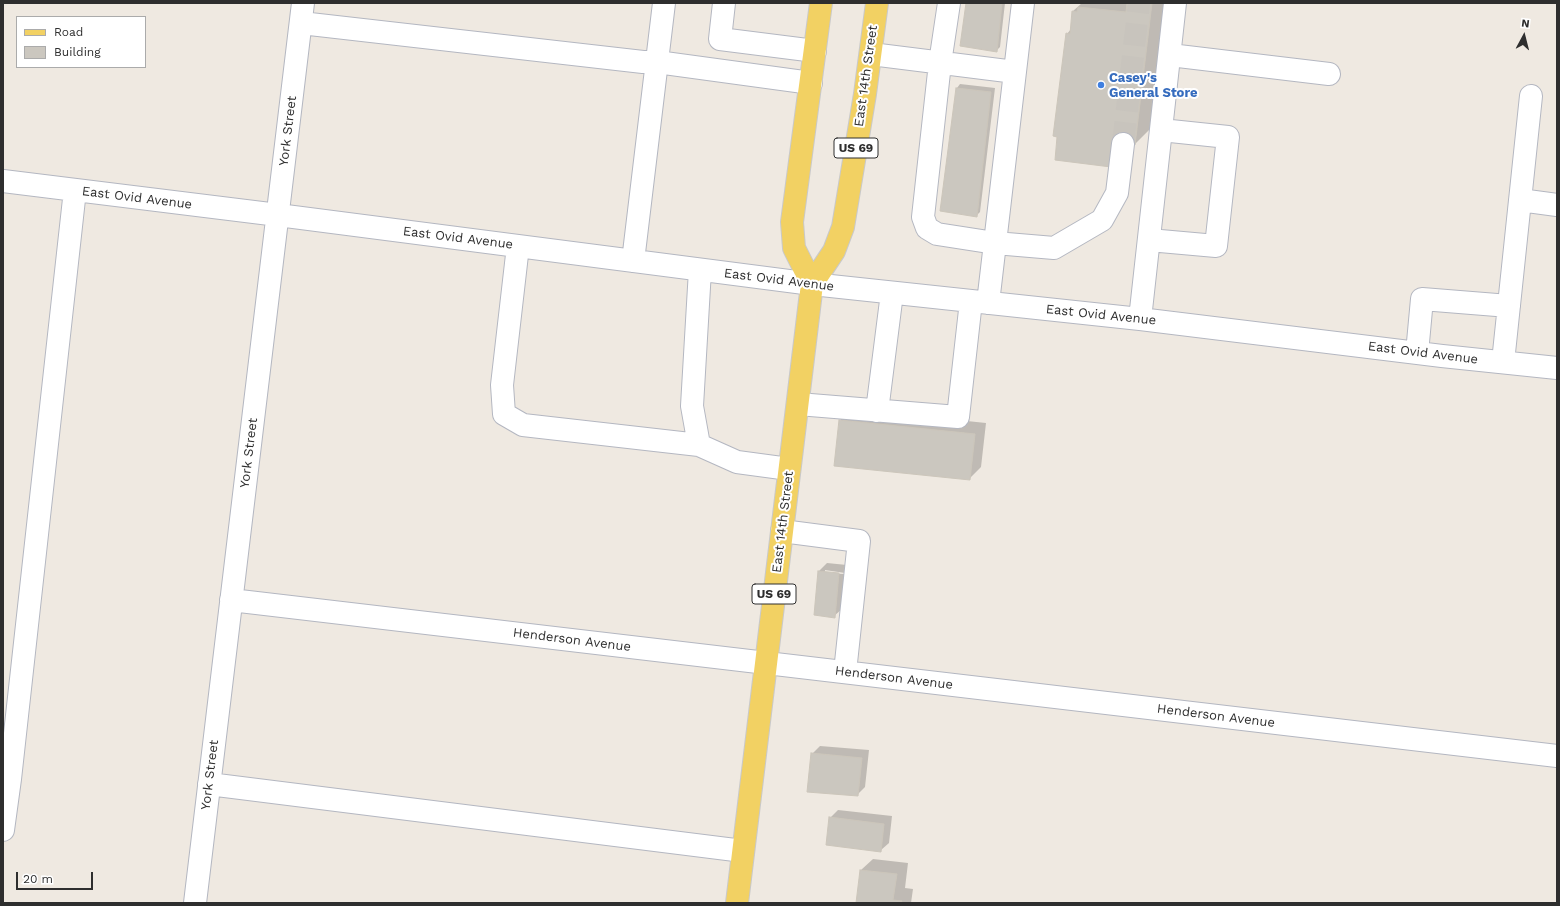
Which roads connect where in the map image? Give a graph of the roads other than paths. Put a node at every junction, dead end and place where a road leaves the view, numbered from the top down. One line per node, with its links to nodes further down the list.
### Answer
1 (664, 3): 12 (street)
2 (724, 3): 9 (street)
3 (821, 3): 9 (main road)
4 (876, 3): 10 (main road, East 14th Street / US 69)
5 (949, 3): 13 (street)
6 (1023, 3): 14 (street)
7 (1175, 3): 11 (street)
8 (302, 13): 12 (street); 24 (street, York Street)
9 (815, 51): 16 (main road)
10 (870, 54): 13 (street); 30 (main road, East 14th Street / US 69)
11 (1170, 55): 15 (street); 18 (street)
12 (657, 62): 16 (street); 28 (street)
13 (940, 63): 14 (street); 26 (street)
14 (1015, 72): 26 (street)
15 (1329, 74)
16 (811, 83): 30 (main road)
17 (1532, 96): 22 (street)
18 (1161, 130): 25 (street); 25 (street)
19 (1123, 144): 26 (street)
20 (3, 181): 21 (street, East Ovid Avenue)
21 (75, 190): 24 (street, East Ovid Avenue); 48 (street)
22 (1520, 200): 23 (street); 33 (street)
23 (1557, 205)
24 (278, 215): 27 (street, East Ovid Avenue); 43 (street, York Street)
25 (1149, 240): 34 (street)
26 (995, 243): 32 (street)
27 (518, 246): 28 (street, East Ovid Avenue); 40 (street)
28 (633, 261): 29 (street, East Ovid Avenue)
29 (700, 270): 30 (street, East Ovid Avenue); 40 (street)
30 (812, 284): 31 (street, East Ovid Avenue); 38 (main road, East 14th Street / US 69)
31 (892, 293): 32 (street, East Ovid Avenue); 39 (street)
32 (980, 302): 34 (street, East Ovid Avenue); 39 (street)
33 (1509, 306): 35 (street); 36 (street)
34 (1140, 319): 35 (street, East Ovid Avenue)
35 (1417, 353): 36 (street, East Ovid Avenue)
36 (1503, 362): 37 (street, East Ovid Avenue)
37 (1557, 368)
38 (798, 404): 39 (street); 41 (main road, East 14th Street / US 69)
39 (877, 411)
40 (699, 445): 41 (street)
41 (789, 469): 42 (main road, East 14th Street / US 69)
42 (782, 531): 44 (main road, East 14th Street / US 69); 45 (street)
43 (231, 600): 44 (street, Henderson Avenue); 47 (street, York Street)
44 (766, 662): 45 (street, Henderson Avenue); 49 (main road, East 14th Street / US 69)
45 (845, 672): 46 (street, Henderson Avenue)
46 (1557, 756)
47 (209, 784): 49 (street); 50 (street, York Street)
48 (3, 830)
49 (743, 850): 51 (main road, East 14th Street / US 69)
50 (195, 903)
51 (737, 903)

